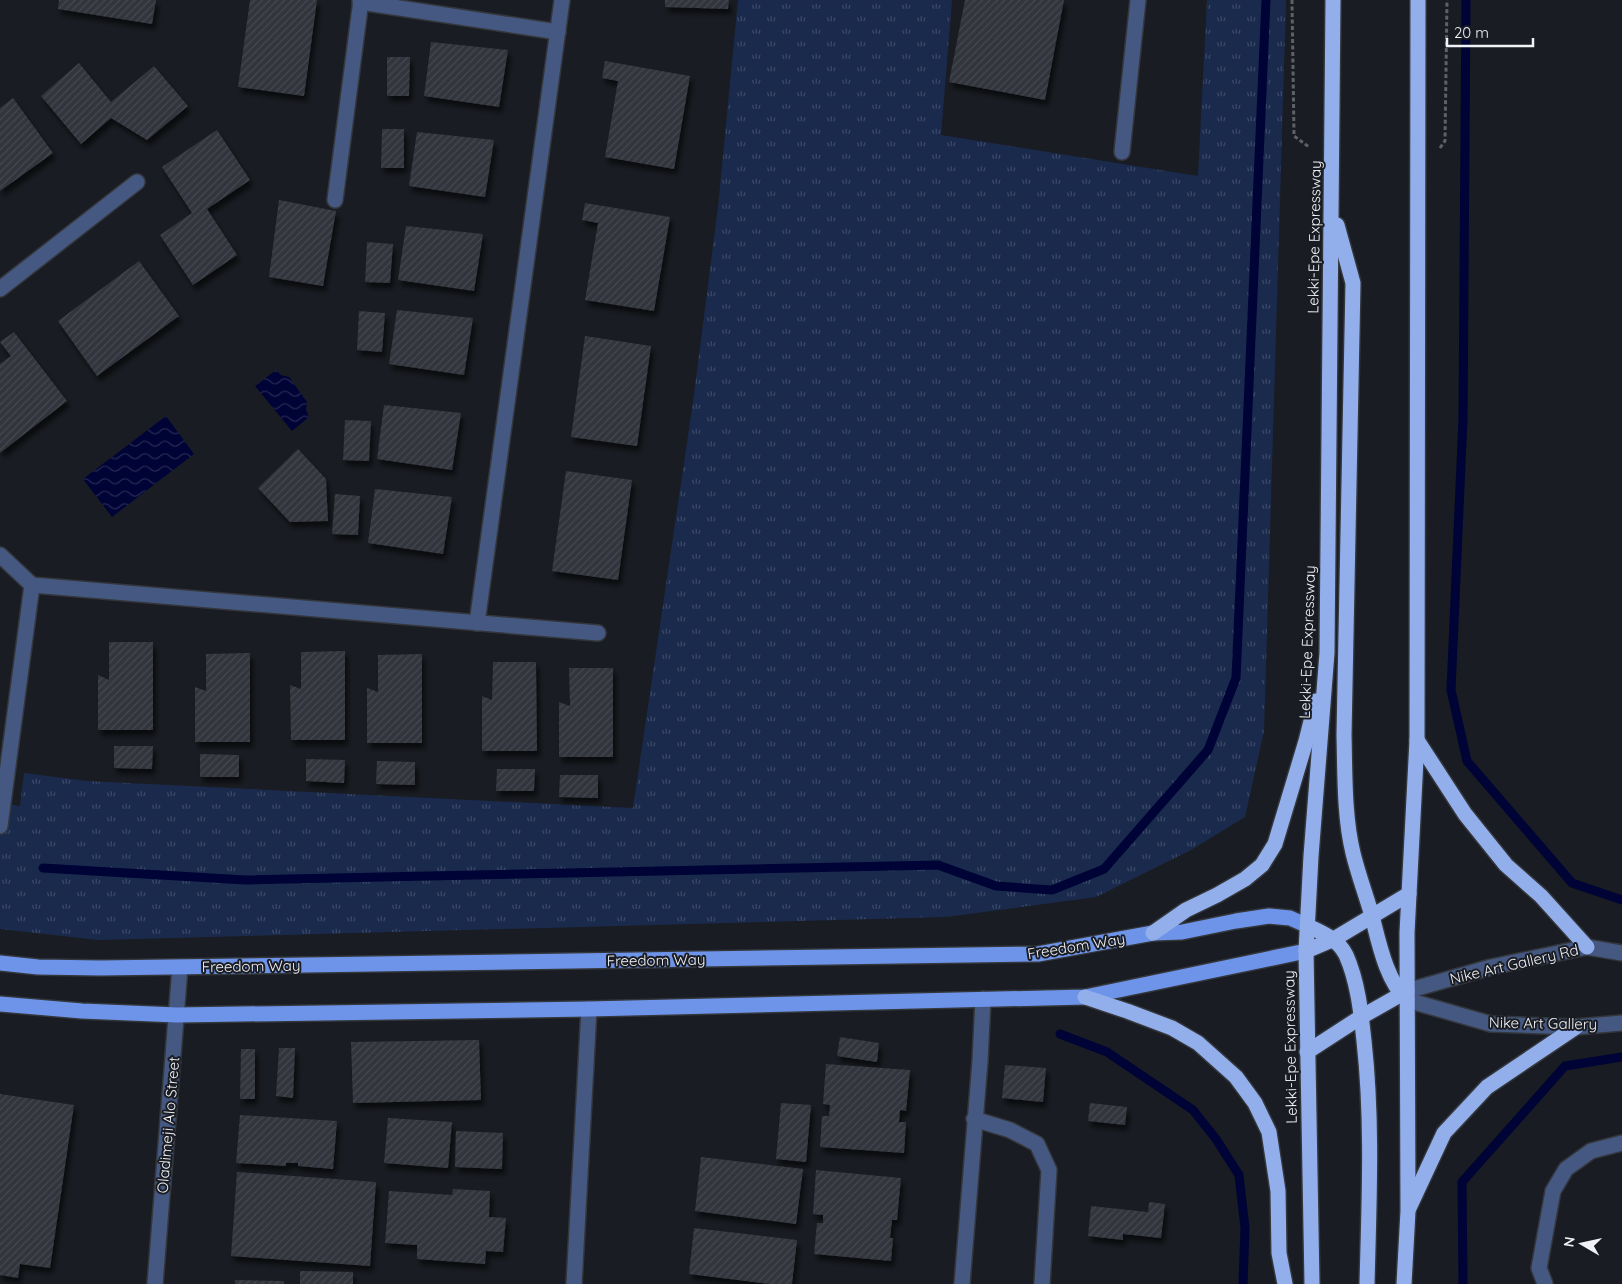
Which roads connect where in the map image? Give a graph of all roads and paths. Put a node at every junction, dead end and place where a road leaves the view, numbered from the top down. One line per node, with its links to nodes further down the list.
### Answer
1 (562, 0): 8 (street)
2 (1138, 0): 11 (street)
3 (1292, 0): 9 (path)
4 (1333, 0): 14 (highway, Lekki-Epe Expressway)
5 (1418, 0): 21 (highway)
6 (1447, 0): 10 (path)
7 (361, 1): 8 (street); 13 (street)
8 (558, 32): 18 (street)
9 (1294, 136)
10 (1445, 141)
11 (1122, 152)
12 (137, 182): 15 (street)
13 (335, 200)
14 (1332, 206): 20 (highway, Lekki-Epe Expressway); 24 (highway)
15 (0, 289)
16 (0, 555): 17 (street)
17 (32, 585): 18 (street); 22 (street)
18 (477, 623): 19 (street)
19 (598, 633)
20 (1327, 653): 25 (highway, Lekki-Epe Expressway); 26 (highway)
21 (1417, 740): 23 (highway); 28 (highway)
22 (0, 826)
23 (1409, 894): 24 (highway); 33 (highway)
24 (1372, 916): 27 (highway); 33 (highway)
25 (1308, 926): 26 (main road, Freedom Way); 27 (highway); 29 (highway, Lekki-Epe Expressway)
26 (1153, 933): 32 (main road, Freedom Way)
27 (1334, 939): 29 (highway); 39 (highway)
28 (1586, 947): 30 (street, Nike Art Gallery Rd); 33 (street, Nike Art Gallery Rd)
29 (1306, 951): 34 (main road); 42 (highway, Lekki-Epe Expressway)
30 (1622, 953)
31 (0, 963): 32 (main road, Freedom Way)
32 (180, 967): 38 (street, Oladimeji Alo Street)
33 (1405, 995): 39 (highway); 41 (street, Nike Art Gallery); 45 (highway)
34 (1085, 997): 35 (main road); 50 (highway)
35 (983, 999): 37 (main road); 43 (street)
36 (0, 1004): 38 (main road)
37 (589, 1008): 38 (main road); 47 (street)
38 (177, 1015): 46 (street, Oladimeji Alo Street)
39 (1361, 1017): 42 (highway); 52 (highway)
40 (1622, 1023): 41 (street, Nike Art Gallery)
41 (1576, 1027): 45 (highway)
42 (1308, 1052): 51 (highway, Lekki-Epe Expressway)
43 (974, 1119): 48 (street); 49 (street)
44 (1622, 1143): 54 (street)
45 (1408, 1212): 53 (highway)
46 (155, 1284)
47 (574, 1284)
48 (962, 1284)
49 (1042, 1284)
50 (1285, 1284)
51 (1312, 1284)
52 (1367, 1284)
53 (1404, 1284)
54 (1545, 1284)

